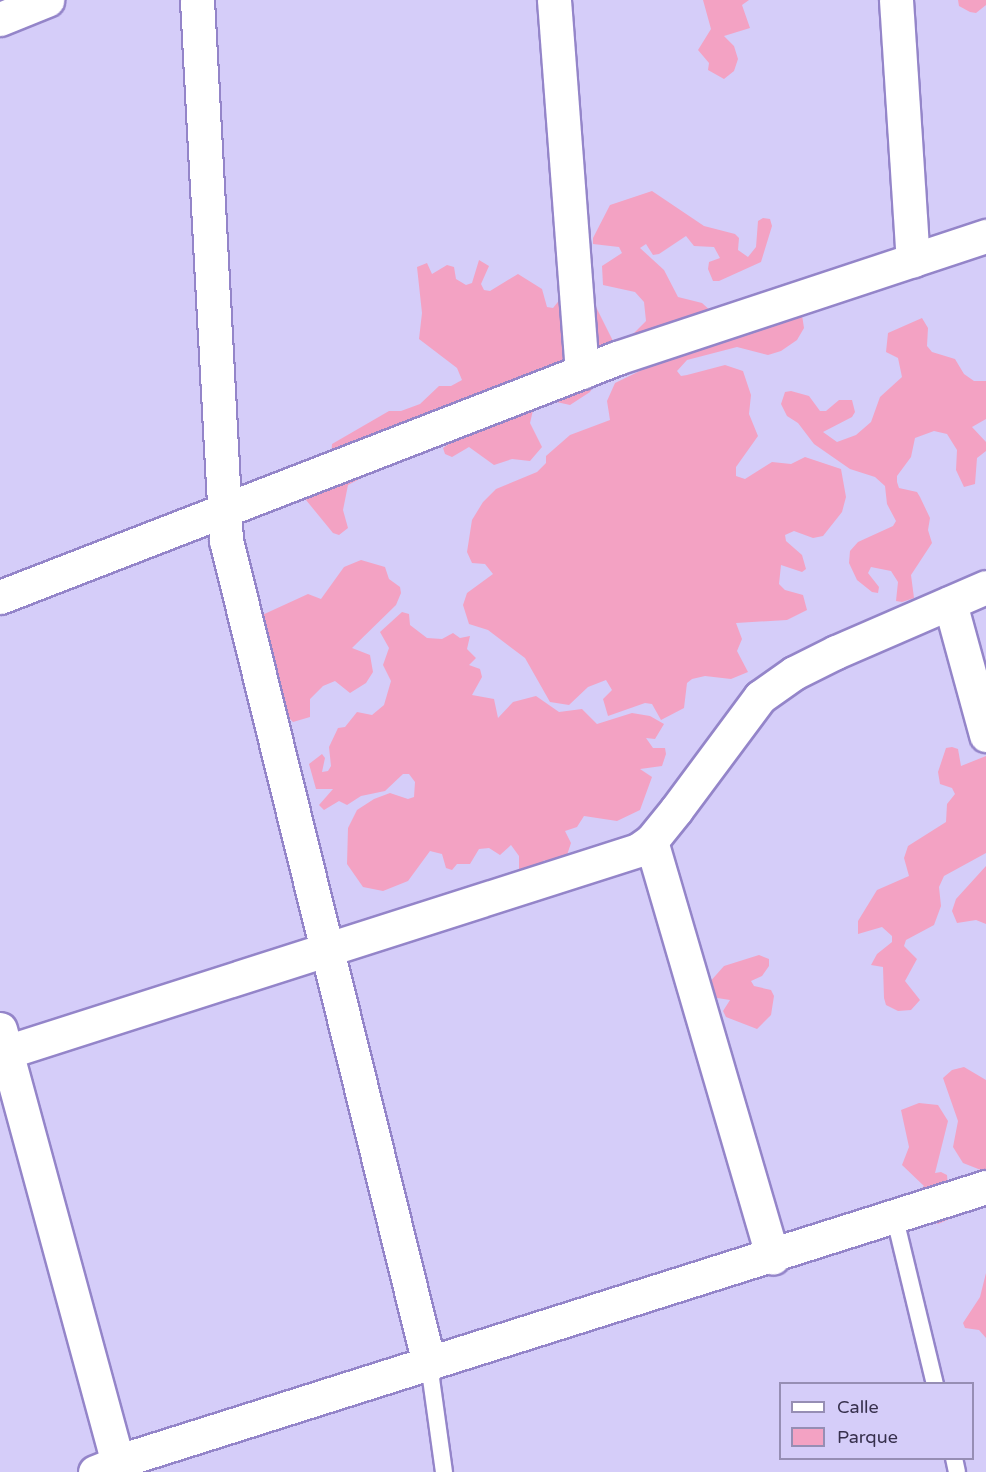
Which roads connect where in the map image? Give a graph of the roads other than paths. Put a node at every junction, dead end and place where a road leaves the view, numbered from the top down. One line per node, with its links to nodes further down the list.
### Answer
1 (47, 0): 5 (street)
2 (196, 0): 9 (street)
3 (554, 0): 8 (street)
4 (896, 0): 7 (street)
5 (0, 19)
6 (986, 236): 7 (street)
7 (913, 260): 8 (street)
8 (582, 372): 9 (street)
9 (224, 513): 11 (street); 15 (street)
10 (986, 587): 12 (street)
11 (0, 597)
12 (950, 603): 13 (street); 14 (street)
13 (986, 735)
14 (651, 841): 15 (street); 19 (street)
15 (327, 951): 16 (street); 20 (street)
16 (2, 1045): 22 (street)
17 (986, 1187): 18 (street)
18 (895, 1219): 19 (street); 21 (lane)
19 (773, 1257): 20 (street)
20 (429, 1364): 22 (street); 23 (lane)
21 (935, 1382)
22 (107, 1467)
23 (444, 1472)

